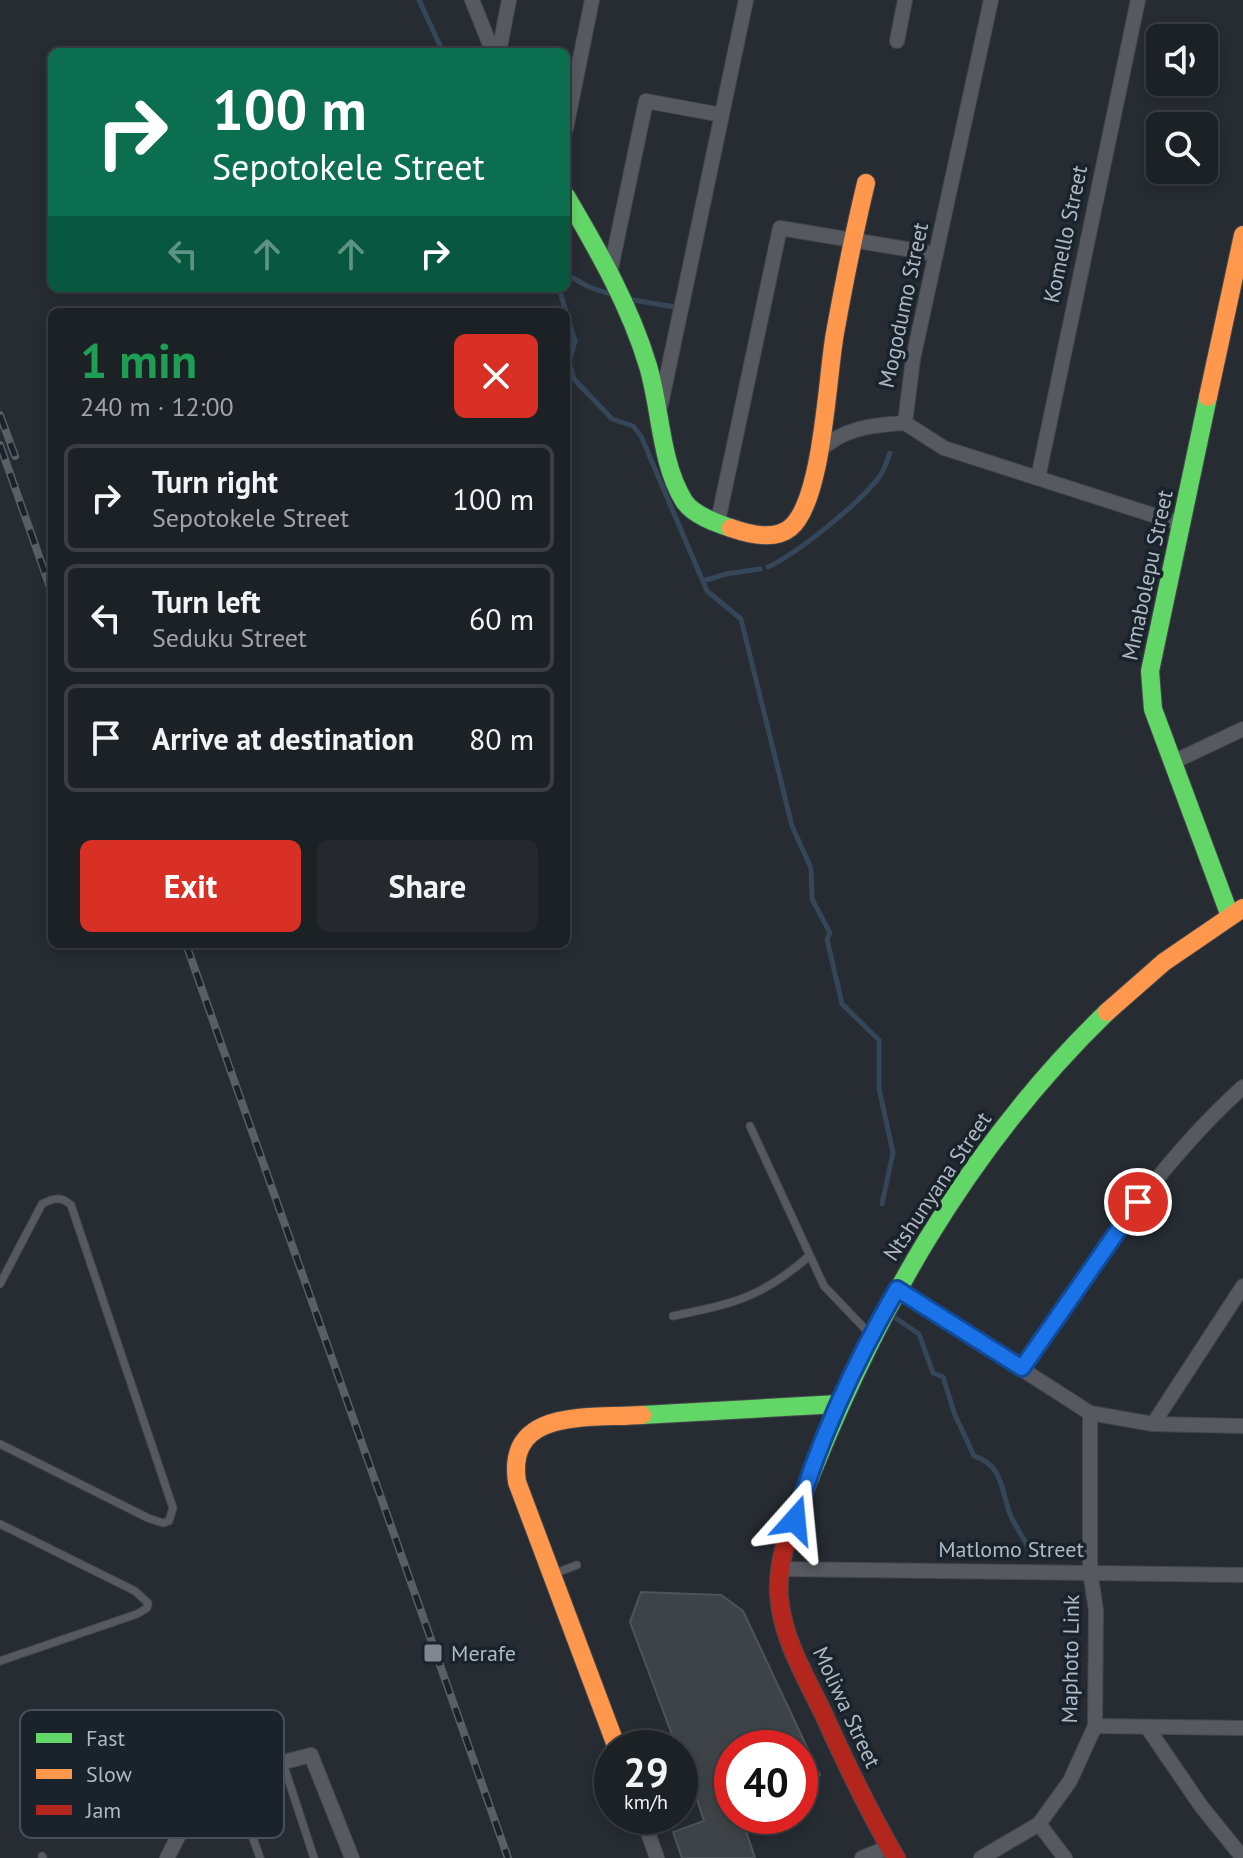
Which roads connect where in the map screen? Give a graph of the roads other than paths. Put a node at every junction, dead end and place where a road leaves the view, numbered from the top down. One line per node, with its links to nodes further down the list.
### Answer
1 (472, 0): 9 (street)
2 (509, 0): 10 (street)
3 (592, 0): 11 (street)
4 (746, 0): 12 (street)
5 (905, 0): 8 (street)
6 (991, 0): 17 (street, Mogodumo Street)
7 (1138, 0): 22 (street, Komello Street)
8 (897, 41)
9 (491, 48)
10 (500, 48)
11 (570, 108)
12 (722, 115): 18 (street); 19 (street)
13 (866, 183): 16 (street)
14 (570, 203): 18 (street)
15 (1243, 235): 24 (street, Mmabolepu Street)
16 (853, 240): 17 (street); 21 (street); 23 (street)
17 (936, 254): 20 (street, Mogodumo Street)
18 (610, 273): 19 (street)
19 (660, 409): 23 (street)
20 (905, 423): 21 (street); 22 (street)
21 (818, 452): 23 (street)
22 (1038, 478): 24 (street)
23 (718, 521)
24 (1181, 524): 26 (street, Mmabolepu Street)
25 (1243, 729): 26 (street)
26 (1171, 763): 27 (street, Mmabolepu Street)
27 (1237, 912): 32 (street, Ntshunyana Street)
28 (1243, 1087): 36 (street)
29 (750, 1126): 30 (lane)
30 (808, 1257): 34 (lane); 35 (lane)
31 (0, 1284): 41 (lane)
32 (897, 1289): 35 (street, Ntshunyana Street); 36 (street)
33 (1241, 1293): 39 (street)
34 (673, 1316)
35 (871, 1335): 37 (street, Ntshunyana Street)
36 (1022, 1368): 38 (street)
37 (838, 1404): 44 (street, Ntshunyana Street); 46 (street)
38 (1090, 1413): 39 (street); 45 (street, Maphoto Link)
39 (1153, 1424): 40 (street)
40 (1243, 1426)
41 (0, 1444)
42 (0, 1524): 48 (lane)
43 (577, 1565): 46 (lane)
44 (780, 1569): 45 (street, Matlomo Street); 59 (street, Moliwa Street)
45 (1090, 1571): 47 (street, Matlomo Street); 49 (street, Maphoto Link)
46 (553, 1574): 52 (street)
47 (1243, 1575)
48 (0, 1661)
49 (1095, 1726): 50 (street); 55 (street, Maphoto Link)
50 (1147, 1727): 51 (street); 68 (street)
51 (1243, 1728)
52 (610, 1730)
53 (284, 1763): 63 (street)
54 (284, 1766): 62 (lane)
55 (1039, 1824): 66 (street, Maphoto Link); 67 (street)
56 (648, 1834): 64 (street)
57 (179, 1838): 60 (street)
58 (253, 1838): 61 (lane)
59 (892, 1853): 65 (street)
60 (167, 1858)
61 (260, 1858)
62 (314, 1858)
63 (352, 1858)
64 (657, 1858)
65 (862, 1858)
66 (981, 1858)
67 (1065, 1858)
68 (1243, 1858)

